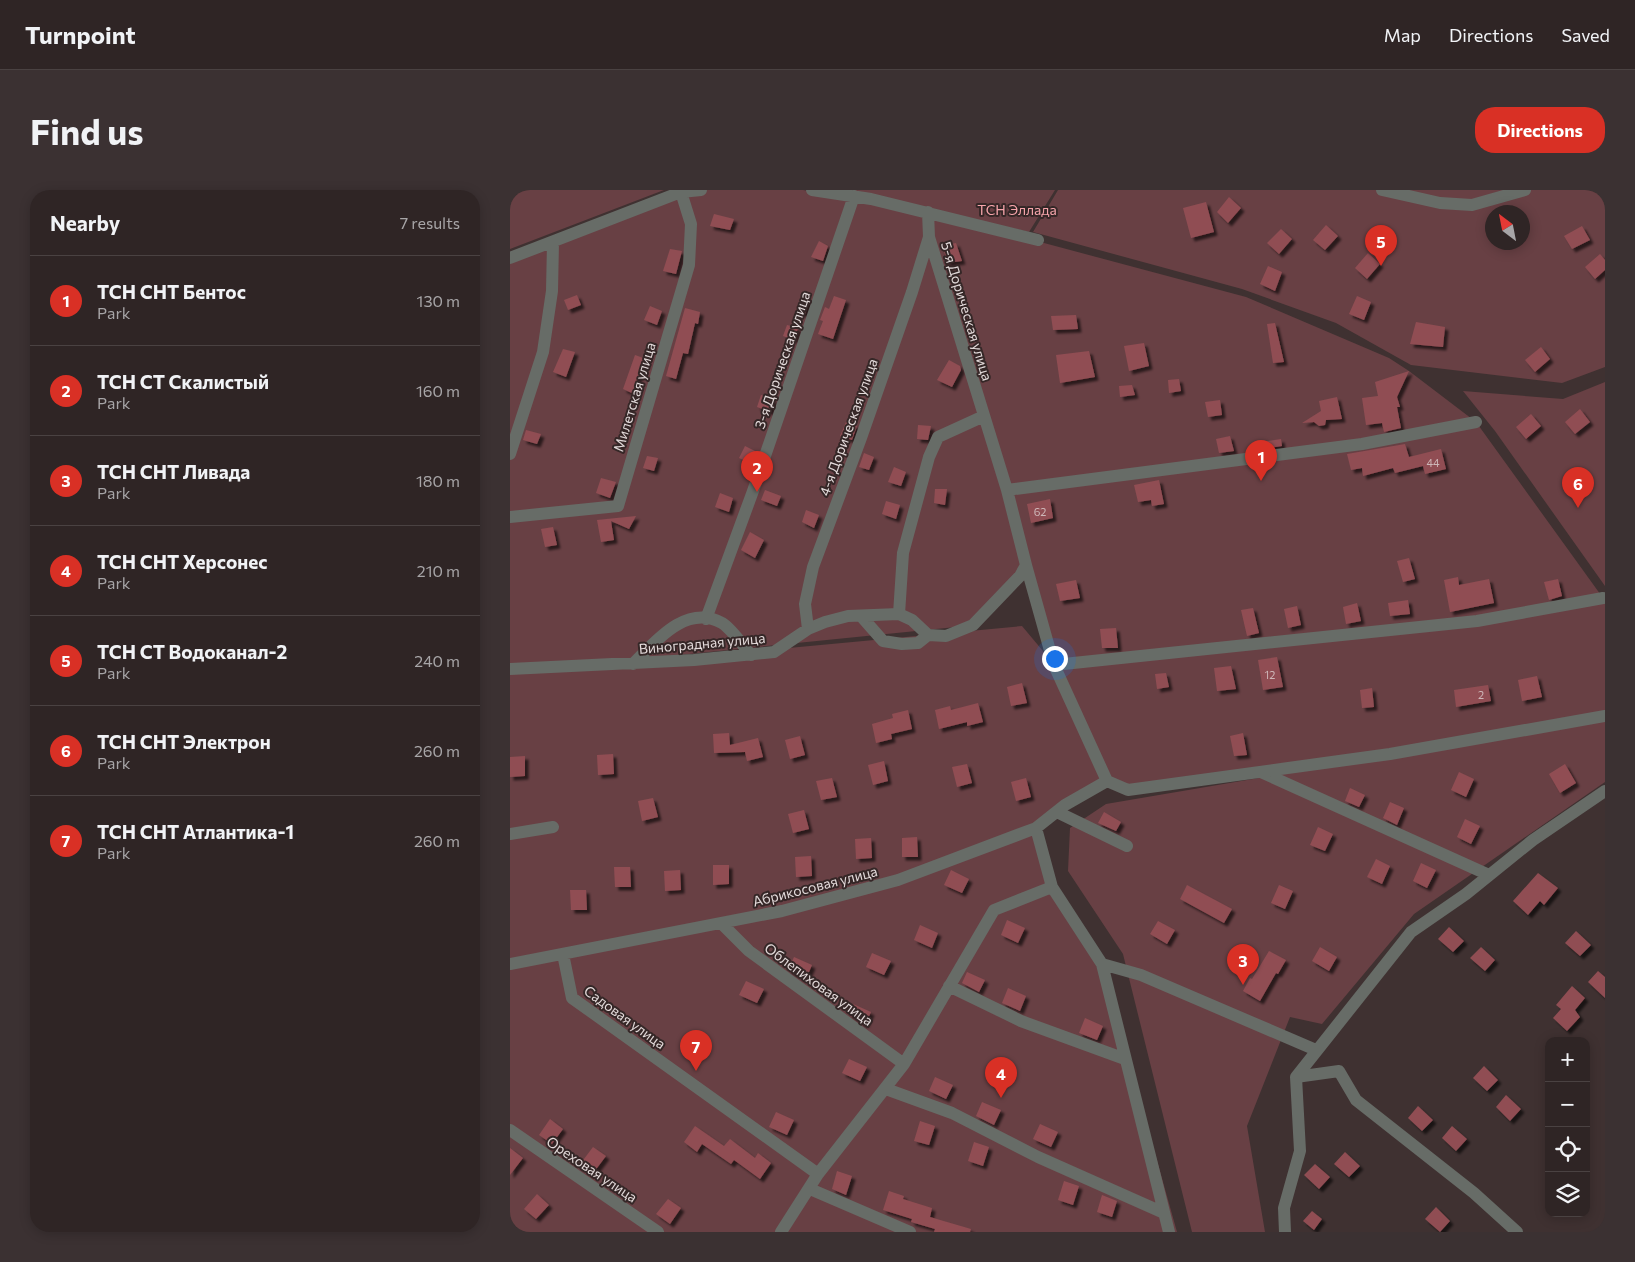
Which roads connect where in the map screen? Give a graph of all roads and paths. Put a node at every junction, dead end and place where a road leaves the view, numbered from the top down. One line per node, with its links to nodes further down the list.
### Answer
1 (701, 190): 5 (street)
2 (812, 190): 6 (street)
3 (1382, 190): 4 (street)
4 (1524, 190)
5 (681, 191): 10 (street); 16 (street, Милетская улица)
6 (854, 196): 7 (street); 21 (street, 3-я Дорическая улица)
7 (928, 212): 8 (street, 5-я Дорическая улица); 9 (street)
8 (929, 237): 12 (street, 5-я Дорическая улица); 22 (street, 4-я Дорическая улица)
9 (1038, 240)
10 (553, 243): 11 (street); 14 (street)
11 (510, 258)
12 (984, 416): 15 (street); 19 (street)
13 (1476, 422): 15 (street)
14 (510, 454)
15 (1007, 490): 17 (street)
16 (510, 517)
17 (1026, 565): 23 (street); 26 (street)
18 (1603, 598): 26 (street)
19 (899, 614): 20 (street, Виноградная улица); 23 (street)
20 (861, 616): 22 (street, Виноградная улица); 23 (street)
21 (706, 618): 24 (street); 25 (street)
22 (808, 628): 24 (street, Виноградная улица)
23 (928, 635)
24 (751, 655): 25 (street, Виноградная улица)
25 (633, 664): 27 (street, Виноградная улица)
26 (1054, 665): 30 (street)
27 (510, 669)
28 (1605, 716): 29 (street)
29 (1261, 772): 30 (street); 37 (street)
30 (1106, 781): 32 (street, Абрикосовая улица)
31 (1605, 791): 37 (street)
32 (1057, 812): 34 (street, Абрикосовая улица); 36 (street)
33 (553, 827): 35 (street)
34 (1036, 828): 38 (street); 39 (street, Абрикосовая улица)
35 (510, 834)
36 (1127, 846)
37 (1489, 875): 44 (street)
38 (1052, 887): 42 (street); 43 (street)
39 (721, 923): 40 (street, Абрикосовая улица); 46 (street, Облепиховая улица)
40 (563, 954): 41 (street, Абрикосовая улица); 50 (street, Садовая улица)
41 (510, 964)
42 (1102, 964): 44 (street); 45 (street)
43 (949, 986): 45 (street); 46 (street)
44 (1316, 1050): 47 (street)
45 (1125, 1059): 52 (street)
46 (904, 1064): 48 (street)
47 (1296, 1077): 57 (street); 58 (street)
48 (886, 1089): 50 (street); 52 (street)
49 (510, 1130): 53 (street, Ореховая улица)
50 (818, 1174): 51 (street)
51 (810, 1189): 54 (street); 55 (street)
52 (1164, 1213): 56 (street)
53 (658, 1232)
54 (781, 1232)
55 (910, 1232)
56 (1169, 1232)
57 (1286, 1232)
58 (1517, 1232)

